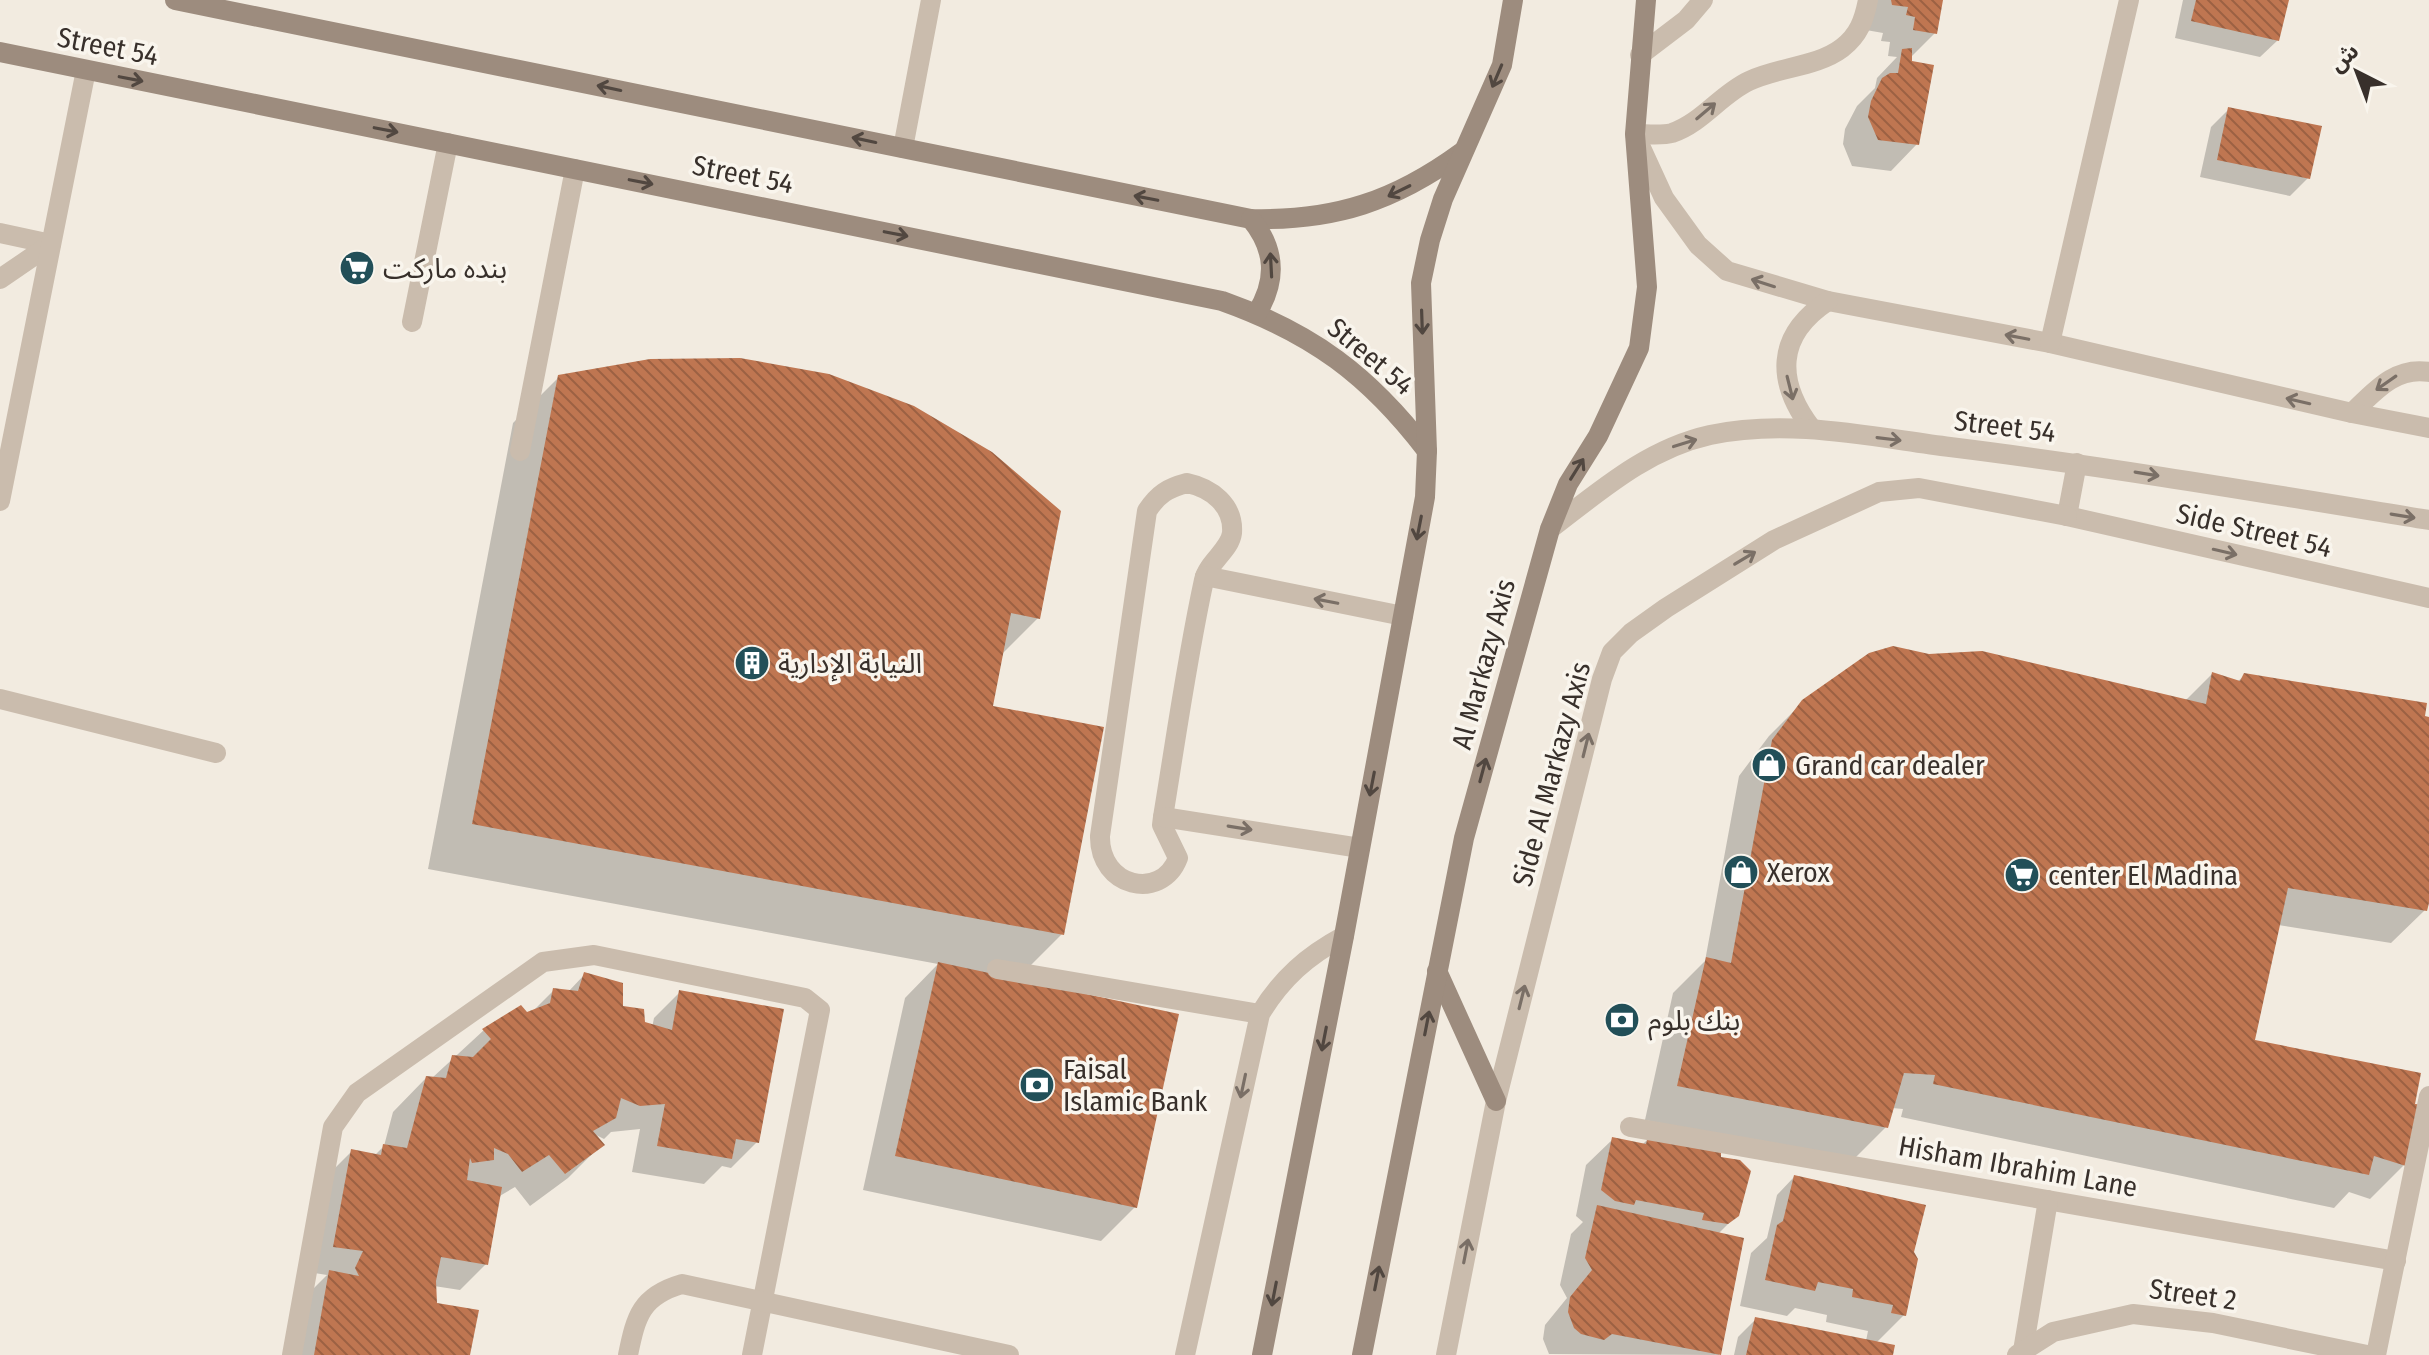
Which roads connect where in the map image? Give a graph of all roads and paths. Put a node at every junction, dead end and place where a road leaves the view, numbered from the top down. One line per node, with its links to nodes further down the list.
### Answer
1 (175, 0): 13 (main road, Street 54, one-way to 1)
2 (931, 0): 13 (street)
3 (1513, 0): 14 (main road, one-way to 14)
4 (1646, 0): 9 (main road, Al Markazy Axis)
5 (1703, 0): 9 (street)
6 (1868, 0): 11 (street, one-way to 6)
7 (2129, 0): 23 (street)
8 (0, 52): 10 (main road, Street 54)
9 (1640, 55): 11 (main road, Al Markazy Axis)
10 (86, 70): 12 (main road, Street 54, one-way to 12); 18 (street)
11 (1635, 134): 20 (street, one-way to 11); 34 (main road, Al Markazy Axis, one-way to 11)
12 (448, 143): 15 (main road, Street 54); 22 (street)
13 (903, 148): 16 (main road, Street 54, one-way to 13)
14 (1465, 150): 16 (main road, Street 54, one-way to 16); 29 (main road, one-way to 29)
15 (575, 169): 21 (main road, Street 54, one-way to 21); 28 (street)
16 (1251, 219): 21 (main road, one-way to 16)
17 (0, 233): 18 (street)
18 (51, 244): 19 (street); 31 (street)
19 (0, 279)
20 (1828, 301): 23 (street, one-way to 20); 27 (street, one-way to 27)
21 (1257, 313): 29 (main road, Street 54)
22 (412, 322)
23 (2050, 343): 25 (street, one-way to 23)
24 (2429, 372): 25 (street, one-way to 25)
25 (2352, 413): 26 (street)
26 (2429, 428)
27 (1812, 429): 30 (street, Street 54, one-way to 30); 34 (street, Street 54, one-way to 27)
28 (520, 451)
29 (1427, 451): 37 (main road, one-way to 37)
30 (2077, 463): 32 (street); 33 (street, Street 54, one-way to 33)
31 (0, 501)
32 (2067, 516): 36 (street, Side Street 54, one-way to 36); 47 (street, Side Al Markazy Axis, one-way to 32)
33 (2429, 520)
34 (1550, 529): 44 (main road, Al Markazy Axis, one-way to 34)
35 (1205, 576): 37 (street, one-way to 35); 40 (street); 40 (street)
36 (2429, 598)
37 (1403, 616): 41 (main road, one-way to 41)
38 (0, 699): 39 (street)
39 (216, 753)
40 (1163, 817): 41 (street, one-way to 41)
41 (1360, 848): 42 (main road)
42 (1344, 936): 45 (street); 58 (main road, one-way to 58)
43 (997, 969): 45 (street)
44 (1437, 971): 47 (main road); 59 (main road, Al Markazy Axis, one-way to 44)
45 (1260, 1014): 57 (street, one-way to 57)
46 (2429, 1096): 50 (street)
47 (1496, 1101): 60 (street, Side Al Markazy Axis, one-way to 47)
48 (1630, 1127): 49 (street, Hisham Ibrahim Lane)
49 (2048, 1200): 50 (street, Hisham Ibrahim Lane); 52 (street)
50 (2396, 1261): 62 (street)
51 (763, 1302): 53 (street); 54 (street); 55 (street); 56 (street)
52 (2020, 1353): 61 (street, Street 2)
53 (292, 1355)
54 (628, 1355)
55 (752, 1355)
56 (1009, 1355)
57 (1185, 1355)
58 (1262, 1355)
59 (1362, 1355)
60 (1446, 1355)
61 (2367, 1355)
62 (2376, 1355)

